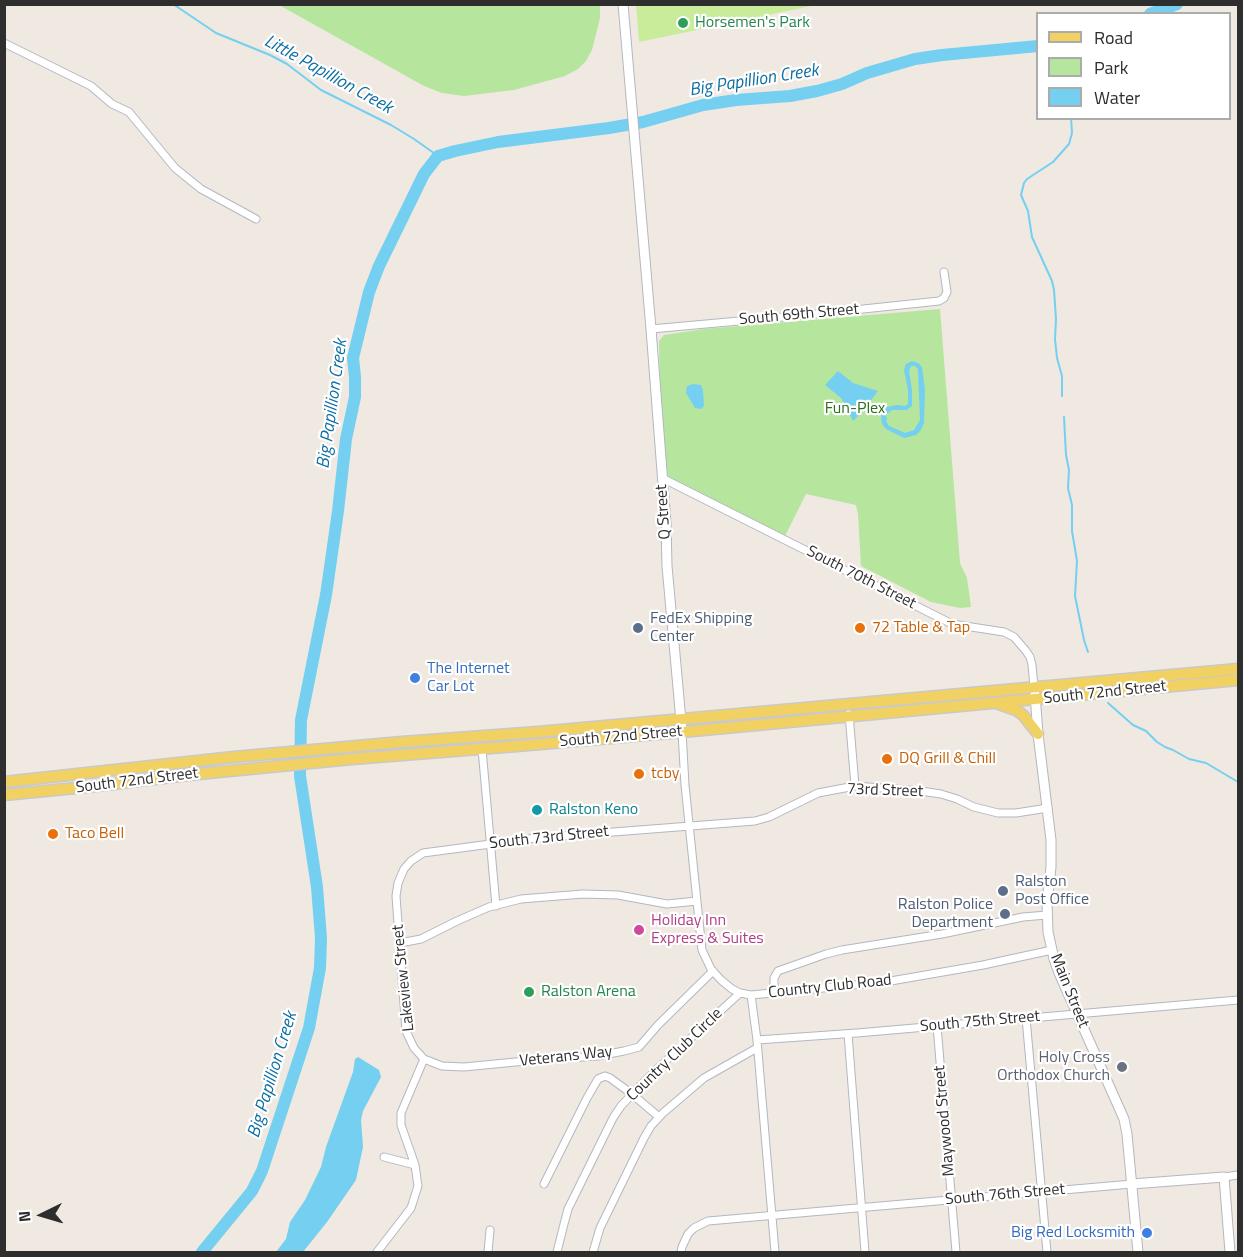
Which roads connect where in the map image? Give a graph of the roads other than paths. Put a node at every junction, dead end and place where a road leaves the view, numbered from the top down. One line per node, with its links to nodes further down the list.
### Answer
1 (623, 4): 5 (main road, Q Street)
2 (4, 43): 3 (street)
3 (256, 219)
4 (944, 272): 5 (street, South 69th Street)
5 (651, 329): 6 (main road, Q Street)
6 (662, 478): 9 (street, South 70th Street); 14 (main road, Q Street)
7 (1239, 669): 9 (main road, South 72nd Street)
8 (1239, 680): 10 (main road, South 72nd Street)
9 (1034, 687): 10 (main road, Main Street); 12 (main road, South 72nd Street)
10 (1035, 700): 11 (main road, South 72nd Street); 17 (main road, Main Street)
11 (996, 703): 13 (main road, South 72nd Street); 17 (main road)
12 (848, 704): 13 (street); 14 (main road, South 72nd Street)
13 (849, 716): 16 (main road, South 72nd Street); 20 (street)
14 (681, 719): 15 (main road, South 72nd Street); 16 (main road, Q Street)
15 (538, 732): 18 (main road); 19 (main road, South 72nd Street)
16 (682, 732): 18 (main road, South 72nd Street); 23 (street, Q Street)
17 (1038, 734): 22 (main road, Main Street)
18 (482, 749): 21 (main road, South 72nd Street); 24 (street)
19 (4, 782)
20 (855, 786): 22 (street, 73rd Street); 23 (street, 73rd Street)
21 (4, 795)
22 (1048, 808): 28 (main road, Main Street)
23 (690, 826): 24 (street, South 73rd Street); 26 (street, Q Street)
24 (490, 844): 25 (street, South 73rd Street); 27 (street)
25 (411, 861): 29 (street, Lakeview Street)
26 (697, 901): 27 (street); 31 (street, Q Street)
27 (496, 906): 29 (street)
28 (1047, 915): 30 (main road, Main Street); 33 (street)
29 (400, 943): 41 (street, Lakeview Street)
30 (1052, 950): 33 (street, Country Club Road); 36 (main road, Main Street)
31 (713, 971): 32 (street, Q Street); 41 (street, Veterans Way)
32 (740, 993): 34 (street, Q Street); 42 (street, Country Club Circle)
33 (774, 993): 34 (street, Country Club Road)
34 (751, 995): 40 (street, Country Club Road)
35 (1239, 1000): 36 (street, South 75th Street)
36 (1077, 1013): 37 (street, South 75th Street); 48 (main road, Main Street)
37 (1026, 1018): 38 (street, South 75th Street); 50 (street)
38 (937, 1026): 39 (street, South 75th Street); 51 (street, Maywood Street)
39 (848, 1034): 40 (street, South 75th Street); 52 (street)
40 (757, 1044): 43 (street); 53 (street, Country Club Road)
41 (424, 1059): 45 (street)
42 (632, 1094): 43 (street); 49 (street); 57 (street, Country Club Circle)
43 (659, 1117): 58 (street)
44 (384, 1157): 45 (street)
45 (416, 1165): 55 (street)
46 (1239, 1175): 47 (street, South 76th Street)
47 (1224, 1177): 48 (main road, South 76th Street); 65 (main road)
48 (1132, 1184): 50 (street, South 76th Street); 64 (main road, Main Street)
49 (544, 1185)
50 (1042, 1192): 51 (street, South 76th Street); 63 (street)
51 (952, 1200): 52 (street, South 76th Street); 62 (street, Maywood Street)
52 (862, 1208): 53 (street, South 76th Street); 61 (street)
53 (772, 1215): 59 (street, South 76th Street); 60 (street, Country Club Road)
54 (490, 1230): 56 (street)
55 (377, 1252)
56 (488, 1252)
57 (558, 1252)
58 (593, 1252)
59 (681, 1252)
60 (775, 1252)
61 (866, 1252)
62 (956, 1252)
63 (1047, 1252)
64 (1138, 1252)
65 (1230, 1252)

